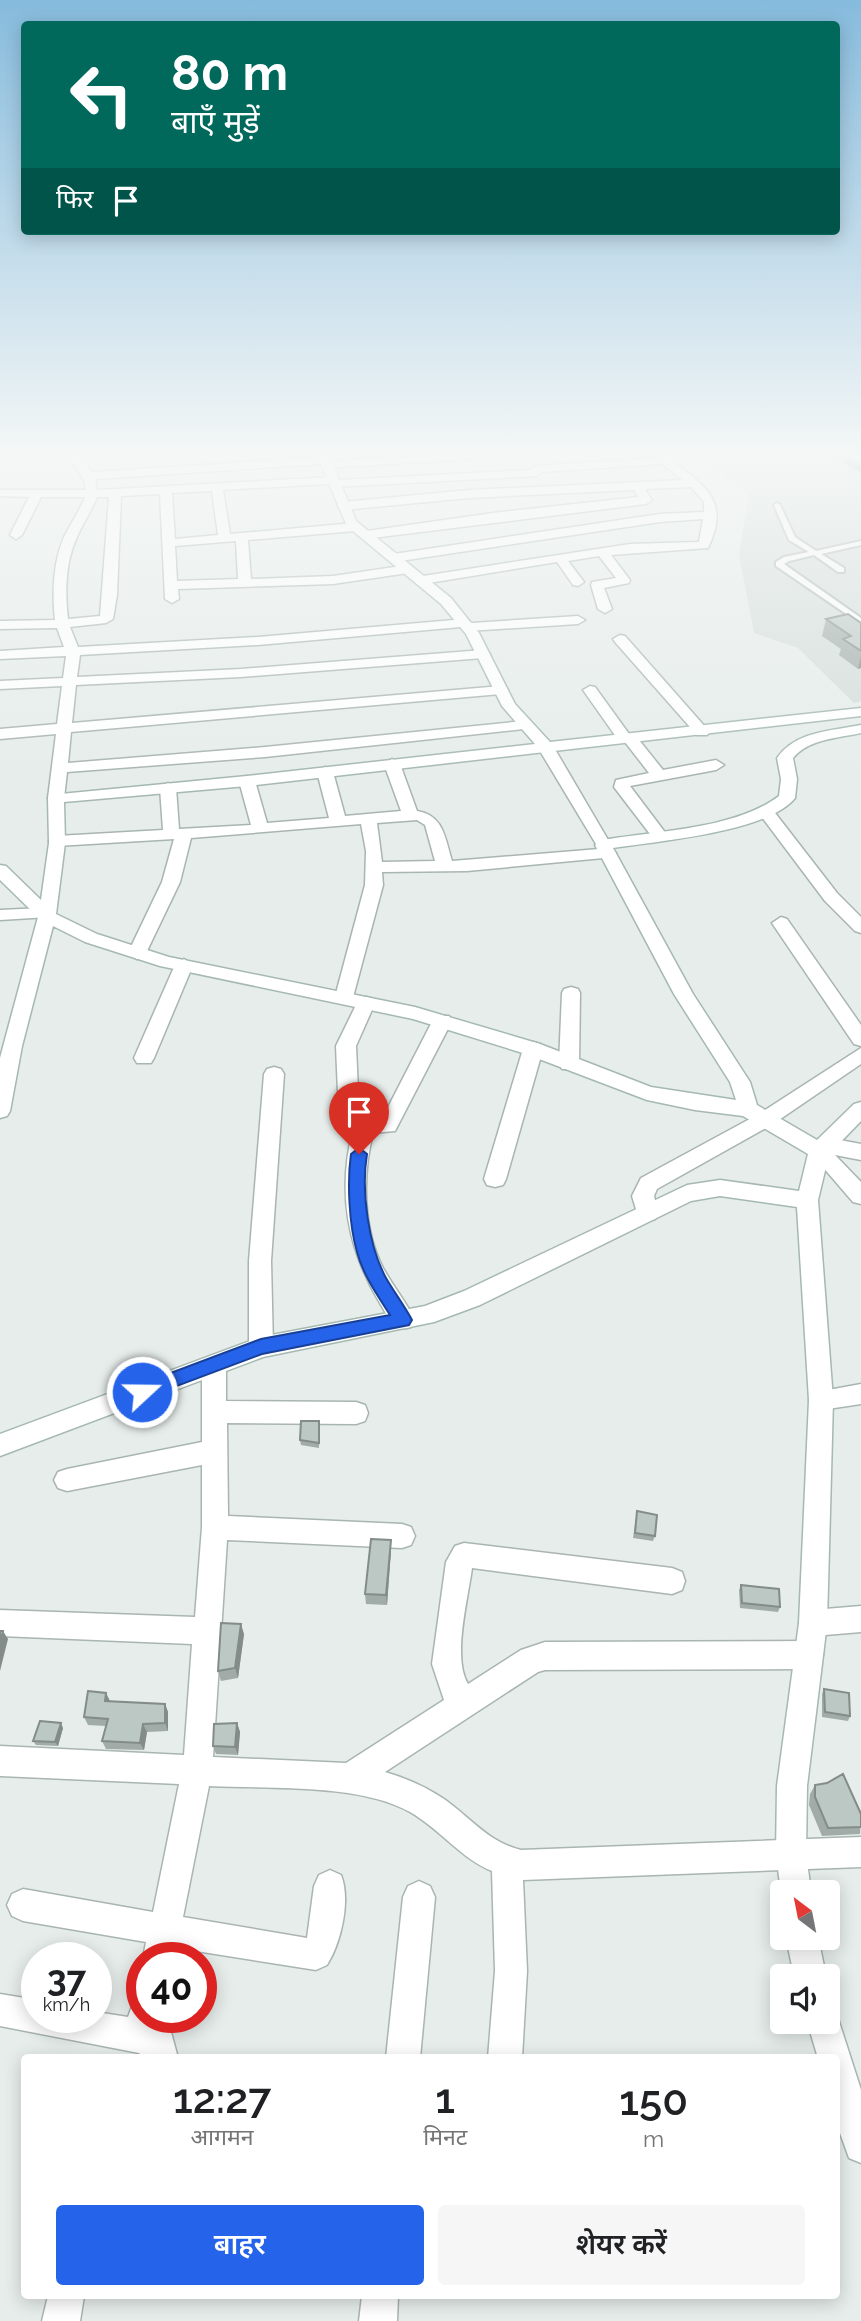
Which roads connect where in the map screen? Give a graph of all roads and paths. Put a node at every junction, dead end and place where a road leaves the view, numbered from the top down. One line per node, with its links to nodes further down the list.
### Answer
1 (62, 563): 19 (street)
2 (110, 563): 19 (street)
3 (171, 563): 14 (street)
4 (244, 563): 14 (street)
5 (401, 563): 11 (street)
6 (527, 563): 13 (street)
7 (564, 563): 15 (street)
8 (611, 563): 16 (street)
9 (780, 563): 18 (lane)
10 (830, 563): 12 (lane)
11 (408, 569): 13 (street); 14 (street)
12 (841, 570)
13 (423, 580): 21 (street)
14 (245, 582)
15 (578, 582)
16 (605, 609)
17 (578, 620): 21 (street)
18 (861, 622)
19 (62, 624): 20 (street); 23 (street)
20 (0, 625)
21 (466, 625): 23 (street); 24 (street)
22 (620, 639): 34 (street)
23 (73, 652): 25 (street); 26 (street)
24 (483, 654): 26 (street); 28 (street)
25 (0, 655)
26 (69, 681): 27 (street); 32 (street)
27 (0, 685)
28 (501, 690): 31 (street); 32 (street)
29 (590, 690): 36 (street)
30 (861, 712): 34 (street)
31 (524, 725): 37 (street); 40 (street)
32 (66, 729): 35 (street); 40 (street)
33 (861, 729): 46 (street)
34 (702, 732): 36 (street)
35 (0, 734)
36 (627, 738): 37 (street); 42 (street)
37 (545, 746): 38 (street); 54 (street)
38 (392, 764): 41 (street); 47 (street)
39 (716, 765): 42 (street)
40 (60, 768): 45 (street)
41 (326, 772): 43 (street); 49 (street)
42 (659, 775): 52 (street)
43 (247, 781): 44 (street); 50 (street)
44 (167, 788): 45 (street); 51 (street)
45 (56, 798): 53 (street)
46 (766, 812): 52 (street); 61 (street)
47 (411, 815): 48 (street); 55 (street)
48 (368, 819): 49 (street); 56 (street)
49 (338, 821): 50 (street)
50 (260, 829): 51 (street)
51 (178, 833): 53 (street); 62 (street)
52 (659, 835): 54 (street)
53 (57, 841): 58 (street)
54 (605, 849): 55 (street); 74 (street)
55 (445, 866): 56 (street)
56 (376, 867): 65 (street)
57 (5, 877): 58 (street)
58 (45, 914): 59 (street); 62 (street); 76 (street)
59 (0, 915)
60 (781, 923): 68 (street)
61 (860, 926)
62 (137, 953): 63 (street)
63 (184, 965): 65 (street); 71 (street)
64 (571, 993): 72 (street)
65 (344, 998): 66 (street)
66 (366, 1003): 67 (street); 78 (street)
67 (442, 1021): 69 (street); 78 (street)
68 (861, 1040)
69 (533, 1049): 72 (street); 81 (street)
70 (861, 1055): 77 (street)
71 (144, 1058)
72 (569, 1064): 74 (street)
73 (274, 1074): 86 (street)
74 (747, 1108): 77 (street)
75 (861, 1109): 79 (street)
76 (0, 1111)
77 (766, 1119): 79 (street); 84 (street)
78 (364, 1126): 85 (street)
79 (822, 1148): 80 (street); 82 (street); 83 (street)
80 (861, 1153)
81 (495, 1179)
82 (861, 1196)
83 (807, 1200): 84 (street); 89 (street)
84 (647, 1213): 85 (street)
85 (403, 1320): 86 (street)
86 (261, 1347): 87 (street)
87 (214, 1365): 90 (street); 92 (street)
88 (861, 1394): 89 (street)
89 (821, 1400): 100 (street)
90 (214, 1412): 91 (street); 93 (street)
91 (356, 1413)
92 (0, 1445)
93 (214, 1451): 94 (street); 95 (street)
94 (67, 1480)
95 (215, 1527): 96 (street); 101 (street)
96 (402, 1536)
97 (672, 1581): 103 (street)
98 (861, 1619): 100 (street)
99 (0, 1623): 101 (street)
100 (813, 1623): 102 (street)
101 (207, 1632): 105 (street)
102 (809, 1655): 103 (street); 108 (street)
103 (464, 1703): 106 (street)
104 (0, 1760): 105 (street)
105 (197, 1771): 106 (street); 115 (street)
106 (349, 1779): 109 (street)
107 (861, 1852): 108 (street)
108 (791, 1854): 109 (street); 110 (street)
109 (508, 1863): 123 (street)
110 (793, 1880)
111 (330, 1886): 116 (street)
112 (419, 1897): 122 (street)
113 (23, 1905): 114 (street)
114 (152, 1942)
115 (163, 1942)
116 (217, 1948)
117 (0, 2010): 118 (street)
118 (21, 2014)
119 (112, 2030): 121 (street)
120 (828, 2034): 124 (street)
121 (148, 2037)
122 (402, 2054)
123 (505, 2054)
124 (834, 2054)
125 (840, 2077): 126 (street)
126 (861, 2146)
127 (65, 2299): 129 (street)
128 (380, 2299): 130 (street)
129 (61, 2321)
130 (379, 2321)

